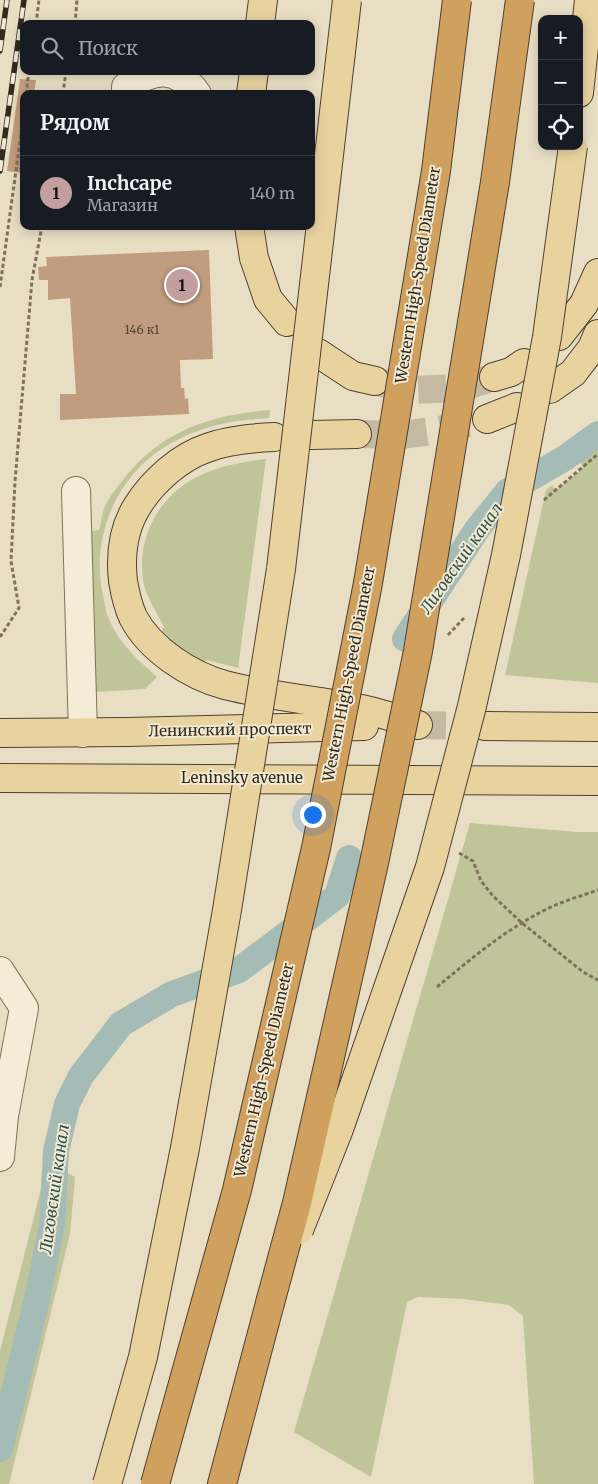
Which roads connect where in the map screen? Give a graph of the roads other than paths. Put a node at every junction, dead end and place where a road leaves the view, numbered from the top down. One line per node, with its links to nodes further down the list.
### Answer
1 (263, 0): 6 (main road)
2 (347, 0): 40 (main road, bridge)
3 (457, 0): 41 (highway, Western High-Speed Diameter, bridge)
4 (520, 0): 39 (highway, bridge)
5 (588, 8): 7 (main road)
6 (260, 20)
7 (582, 60)
8 (145, 75): 11 (lane)
9 (177, 75): 12 (lane)
10 (253, 75): 13 (main road)
11 (126, 90)
12 (193, 90)
13 (252, 90)
14 (572, 150): 39 (main road, bridge)
15 (250, 230): 17 (main road)
16 (598, 273): 19 (main road)
17 (287, 322)
18 (598, 334): 24 (main road)
19 (559, 336)
20 (318, 353): 23 (main road)
21 (524, 363): 22 (main road)
22 (494, 377)
23 (375, 381)
24 (550, 389)
25 (517, 407): 26 (main road)
26 (487, 419)
27 (357, 434): 28 (main road)
28 (311, 435)
29 (274, 437): 34 (main road, Ленинский проспект)
30 (76, 491): 34 (lane)
31 (485, 726): 32 (main road)
32 (598, 727)
33 (0, 733): 34 (main road, Ленинский проспект)
34 (83, 733)
35 (0, 778): 36 (main road)
36 (598, 781)
37 (0, 971): 38 (lane)
38 (0, 1157)
39 (270, 1303): 42 (highway)
40 (107, 1484)
41 (156, 1484)
42 (222, 1484)

